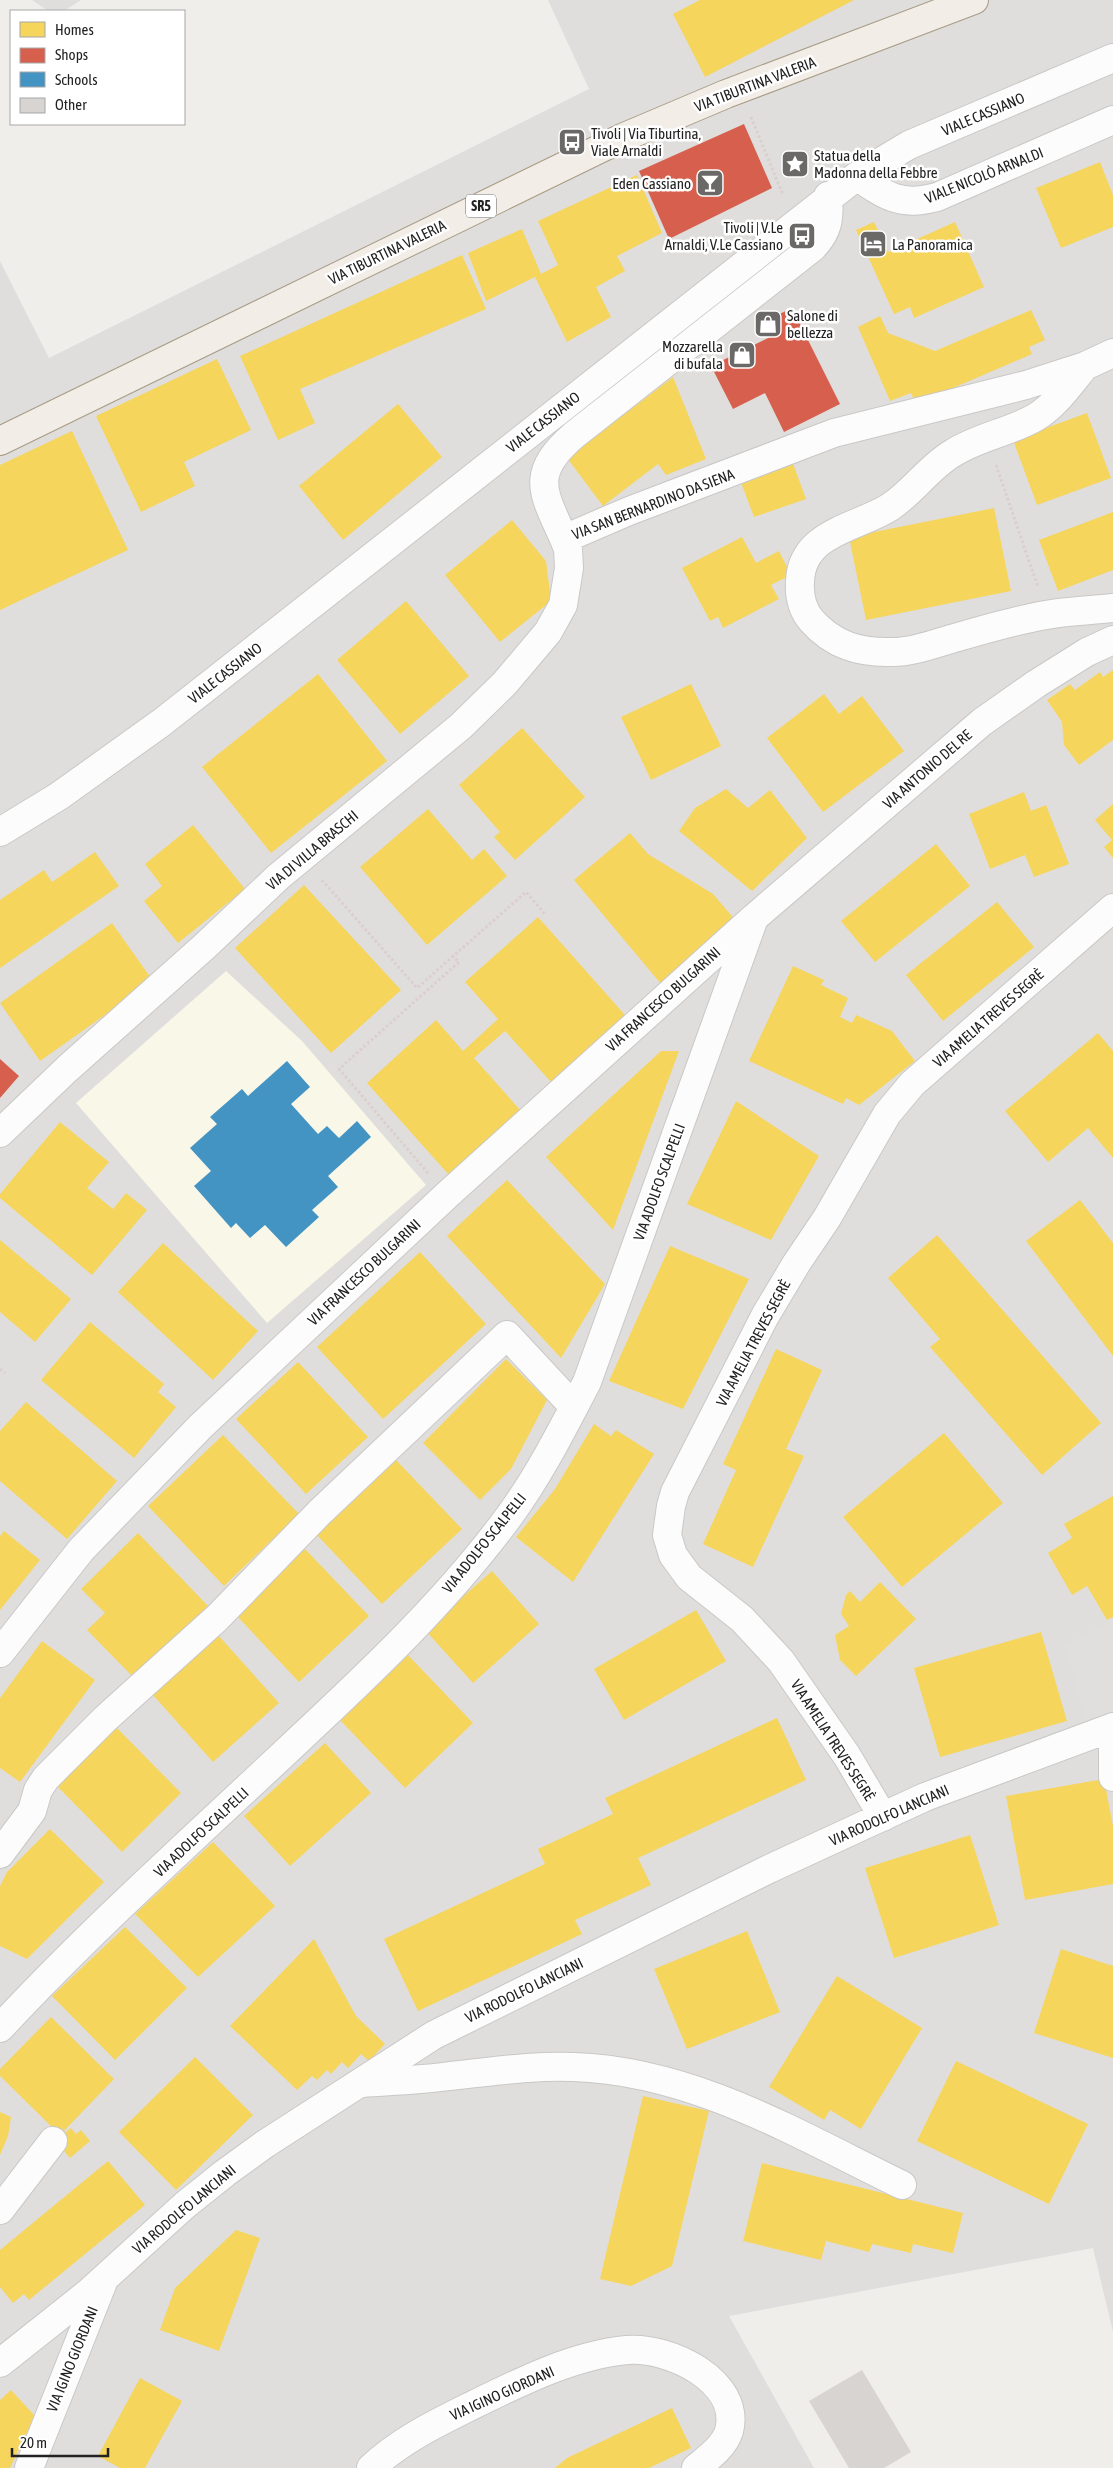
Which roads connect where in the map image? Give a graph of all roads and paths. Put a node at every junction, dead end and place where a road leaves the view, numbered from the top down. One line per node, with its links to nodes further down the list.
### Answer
1 (974, 0): 3 (main road, VIA TIBURTINA VALERIA / SR5)
2 (1113, 58): 5 (street, VIALE CASSIANO)
3 (739, 89): 7 (path); 11 (main road, VIA TIBURTINA VALERIA / SR5)
4 (1113, 120): 5 (street, VIALE NICOLÒ ARNALDI)
5 (857, 176): 6 (street, VIALE CASSIANO)
6 (828, 196): 7 (street, VIALE CASSIANO); 12 (street, VIA SAN BERNARDINO DA SIENA)
7 (795, 223): 16 (street, VIALE CASSIANO)
8 (1113, 353): 9 (street, VIA SAN BERNARDINO DA SIENA)
9 (1085, 366): 10 (street, VIA SAN BERNARDINO DA SIENA); 12 (street, VIA SAN BERNARDINO DA SIENA)
10 (986, 436): 14 (path); 14 (street, VIA SAN BERNARDINO DA SIENA)
11 (0, 441)
12 (564, 539): 24 (street, VIA DI VILLA BRASCHI)
13 (1113, 608): 14 (street, VIA SAN BERNARDINO DA SIENA)
14 (1048, 615)
15 (1113, 640): 22 (street, VIA ANTONIO DEL RE)
16 (59, 796): 17 (street, VIALE CASSIANO); 18 (street)
17 (0, 832)
18 (0, 850)
19 (337, 897): 23 (path)
20 (1113, 908): 32 (street, VIA AMELIA TREVES SEGRÈ)
21 (545, 914): 23 (path)
22 (755, 917): 25 (street, VIA FRANCESCO BULGARINI); 28 (street, VIA ADOLFO SCALPELLI)
23 (452, 956): 25 (path)
24 (0, 1133)
25 (447, 1194): 29 (street, VIA FRANCESCO BULGARINI)
26 (0, 1369): 27 (path)
27 (5, 1373)
28 (574, 1407): 33 (street); 34 (street, VIA ADOLFO SCALPELLI)
29 (0, 1653)
30 (1113, 1727): 31 (street); 32 (street, VIA RODOLFO LANCIANI)
31 (1113, 1777)
32 (882, 1817): 35 (street, VIA RODOLFO LANCIANI)
33 (0, 1854)
34 (0, 2028)
35 (362, 2083): 37 (street); 39 (street, VIA RODOLFO LANCIANI)
36 (53, 2141): 38 (street)
37 (902, 2185)
38 (0, 2210)
39 (104, 2278): 40 (street, VIA RODOLFO LANCIANI); 41 (street, VIA IGINO GIORDANI)
40 (0, 2363)
41 (29, 2468)
42 (370, 2468): 43 (street, VIA IGINO GIORDANI)
43 (696, 2468)

